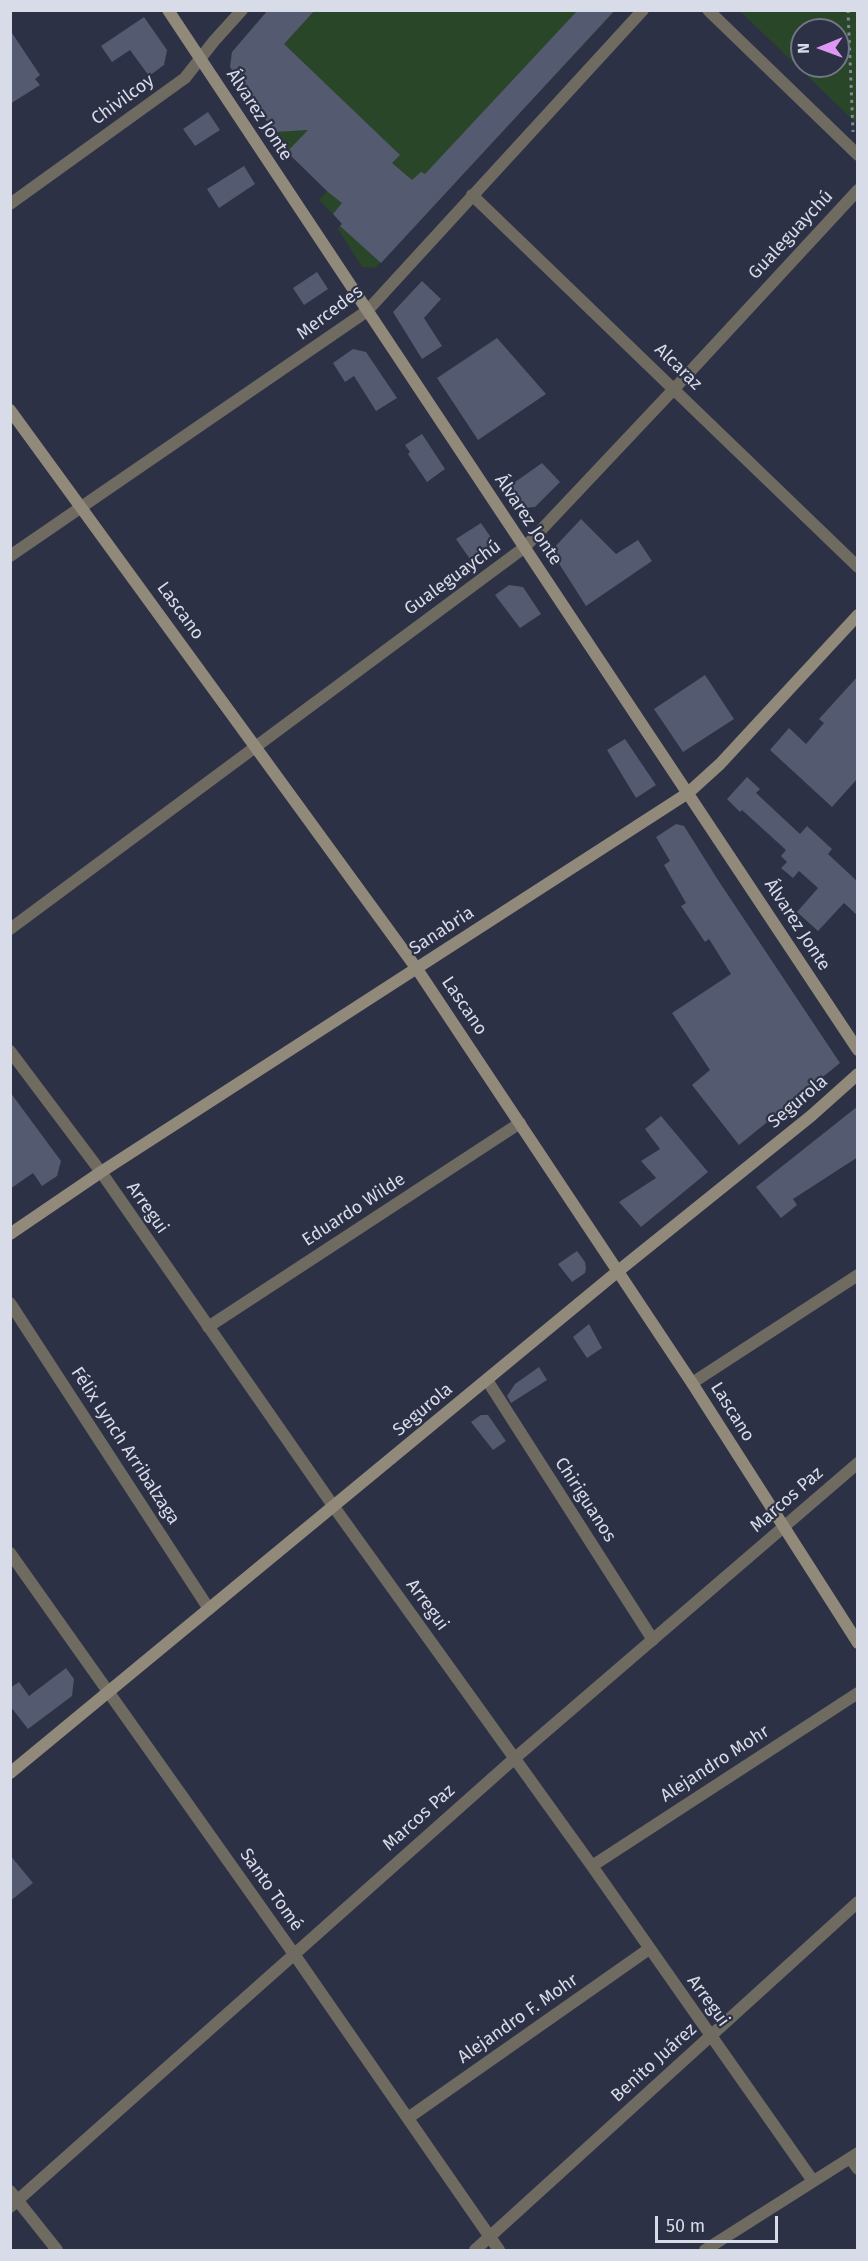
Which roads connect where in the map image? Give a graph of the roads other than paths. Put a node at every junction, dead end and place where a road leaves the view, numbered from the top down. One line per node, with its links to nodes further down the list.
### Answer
1 (168, 10): 5 (street, Álvarez Jonte)
2 (242, 10): 5 (street, Chivilcoy)
3 (642, 10): 8 (street, Mercedes)
4 (708, 10): 6 (street)
5 (201, 60): 9 (street, Chivilcoy); 10 (street, Álvarez Jonte)
6 (856, 153)
7 (858, 190): 11 (street, Gualeguaychú)
8 (472, 195): 10 (street, Mercedes); 11 (street, Alcaraz)
9 (10, 204)
10 (367, 311): 13 (street, Mercedes); 14 (street, Álvarez Jonte)
11 (674, 389): 14 (street, Gualeguaychú); 16 (street, Alcaraz)
12 (10, 410): 13 (street, Lascano)
13 (82, 508): 15 (street, Mercedes); 18 (street, Lascano)
14 (525, 547): 18 (street, Gualeguaychú); 19 (street, Álvarez Jonte)
15 (10, 556)
16 (858, 567)
17 (858, 615): 19 (street, Sanabria)
18 (256, 746): 20 (street, Gualeguaychú); 21 (street, Lascano)
19 (688, 792): 21 (street, Sanabria); 22 (street, Álvarez Jonte)
20 (10, 929)
21 (417, 969): 25 (street, Lascano); 26 (street, Sanabria)
22 (858, 1050)
23 (10, 1051): 26 (street, Arregui)
24 (858, 1074): 28 (street, Segurola)
25 (520, 1123): 28 (street, Lascano); 31 (street, Eduardo Wilde)
26 (101, 1172): 27 (street, Sanabria); 31 (street, Arregui)
27 (10, 1234)
28 (617, 1272): 32 (street, Segurola); 33 (street, Lascano)
29 (858, 1275): 33 (street)
30 (10, 1303): 38 (street, Félix Lynch Arribalzaga)
31 (208, 1327): 35 (street, Arregui)
32 (487, 1380): 35 (street, Segurola); 39 (street, Chiriguanos)
33 (692, 1383): 36 (street, Lascano)
34 (858, 1463): 36 (street, Marcos Paz)
35 (334, 1507): 38 (street, Segurola); 43 (street, Arregui)
36 (784, 1527): 39 (street, Marcos Paz); 40 (street, Lascano)
37 (10, 1553): 41 (street, Santo Tomé)
38 (209, 1609): 41 (street, Segurola)
39 (653, 1640): 43 (street, Marcos Paz)
40 (858, 1643)
41 (108, 1692): 44 (street, Segurola); 48 (street, Santo Tomé)
42 (858, 1693): 45 (street, Alejandro Mohr)
43 (514, 1758): 45 (street, Arregui); 48 (street, Marcos Paz)
44 (10, 1773)
45 (592, 1866): 47 (street, Arregui)
46 (858, 1902): 49 (street, Benito Juárez)
47 (649, 1949): 49 (street, Arregui); 50 (street, Alejandro F. Mohr)
48 (294, 1954): 50 (street, Santo Tomé); 54 (street, Marcos Paz)
49 (711, 2036): 53 (street, Arregui); 55 (street, Benito Juárez)
50 (408, 2118): 55 (street, Santo Tomé)
51 (854, 2155): 52 (street); 53 (street)
52 (858, 2169)
53 (813, 2181): 56 (street)
54 (13, 2199): 57 (street)
55 (489, 2237): 58 (street, Benito Juárez); 59 (street, Santo Tomé)
56 (721, 2246): 60 (street)
57 (57, 2250)
58 (475, 2250)
59 (499, 2250)
60 (705, 2250)

